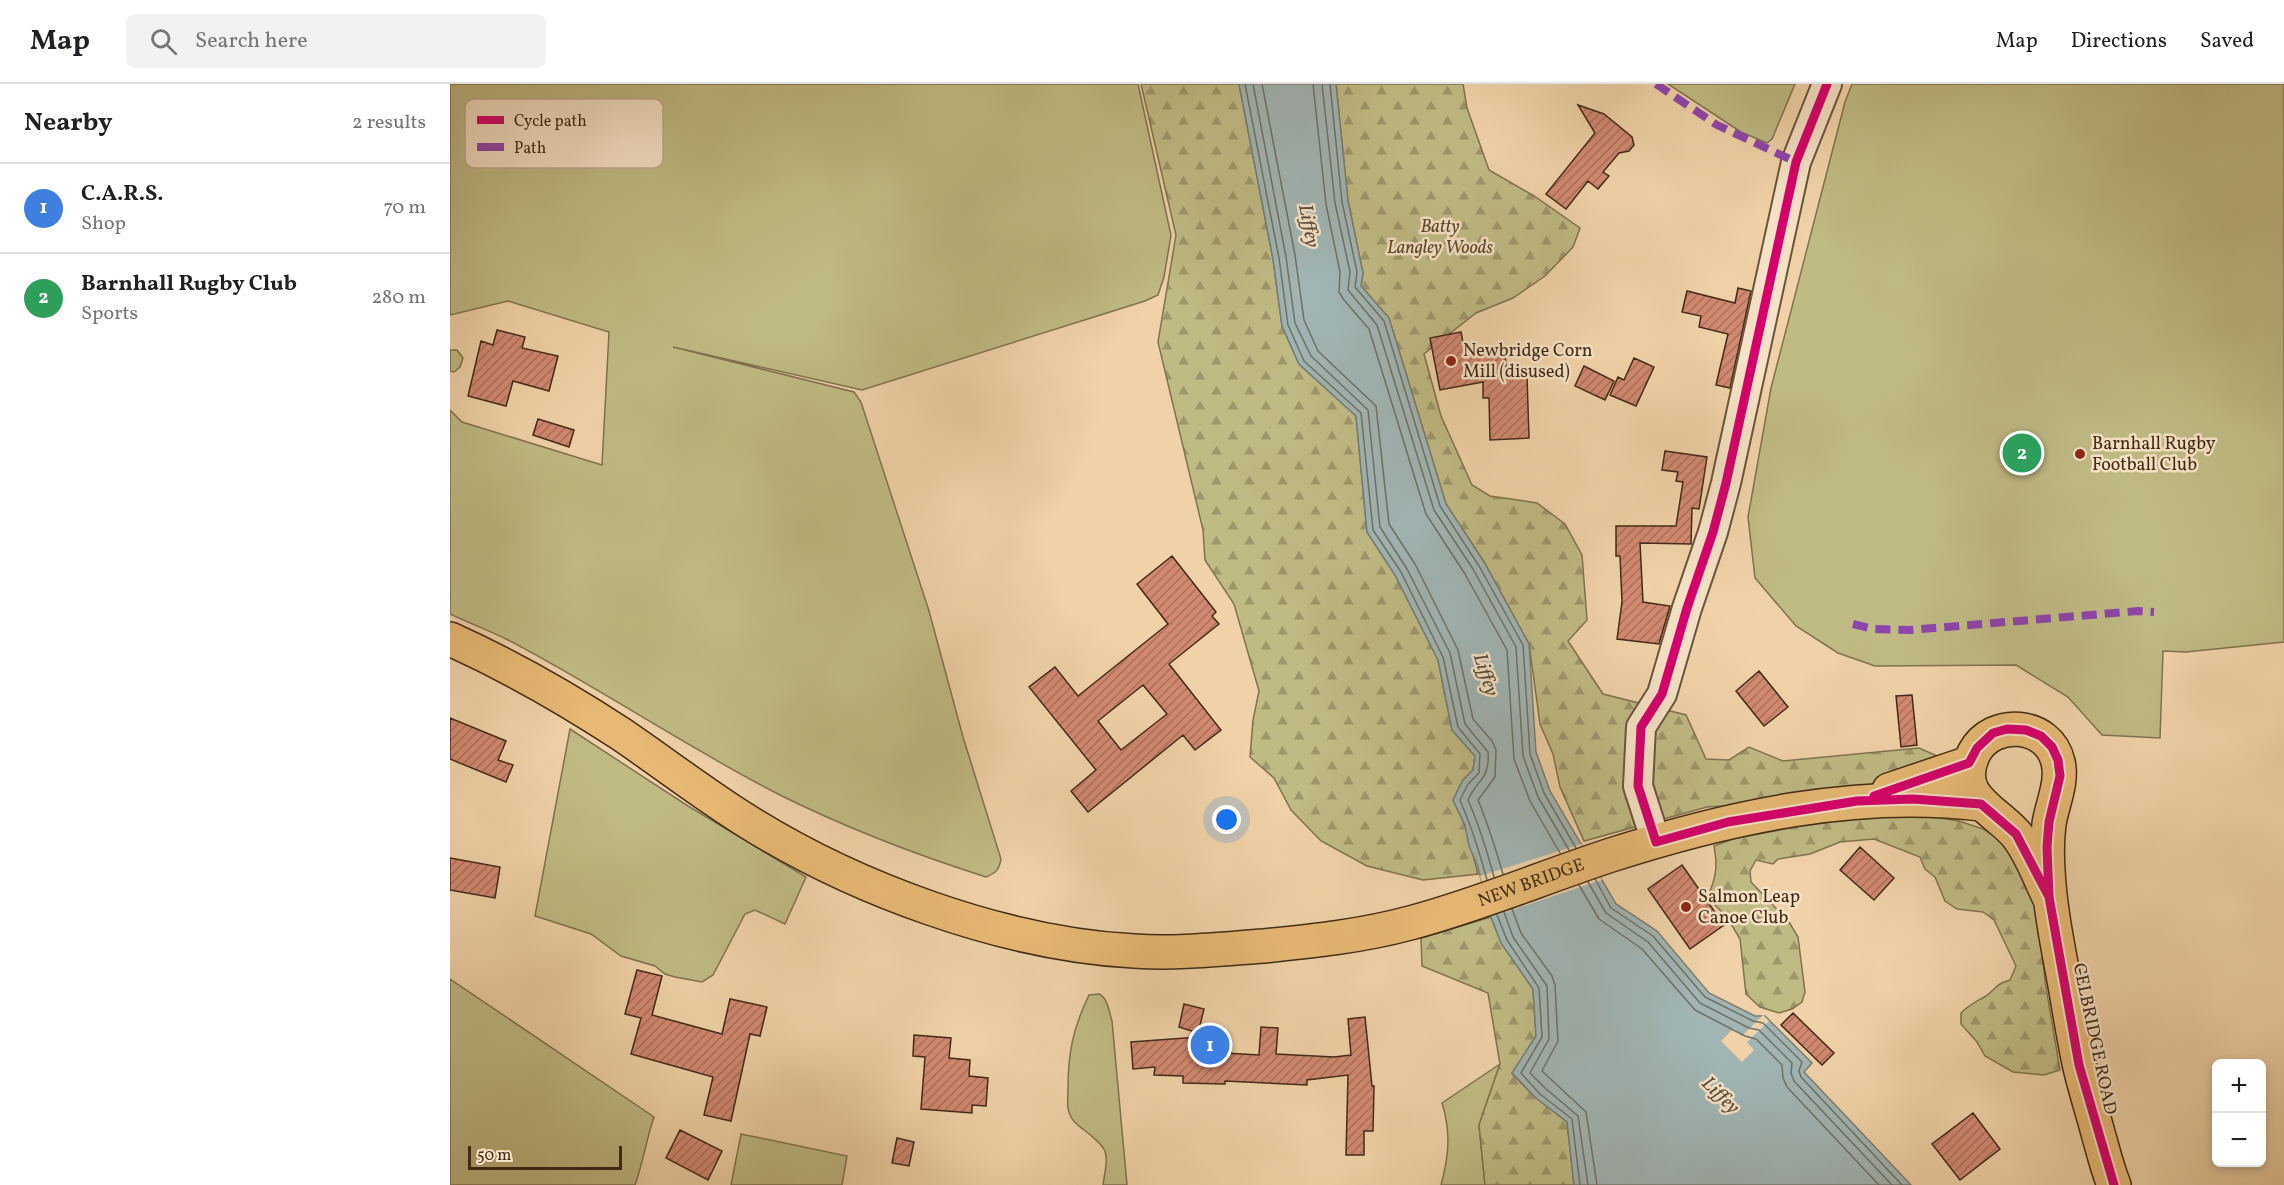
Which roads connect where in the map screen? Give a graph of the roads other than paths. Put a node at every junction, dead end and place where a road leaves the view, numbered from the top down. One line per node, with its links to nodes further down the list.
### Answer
1 (1827, 84): 7 (street)
2 (450, 639): 7 (main road, NEW BRIDGE)
3 (1969, 763): 4 (main road); 5 (main road); 6 (main road)
4 (2057, 790): 6 (main road); 8 (main road)
5 (1857, 801): 6 (main road); 7 (main road, NEW BRIDGE)
6 (1986, 809): 8 (main road)
7 (1656, 842)
8 (2049, 897): 9 (main road, CELBRIDGE ROAD)
9 (2114, 1185)

